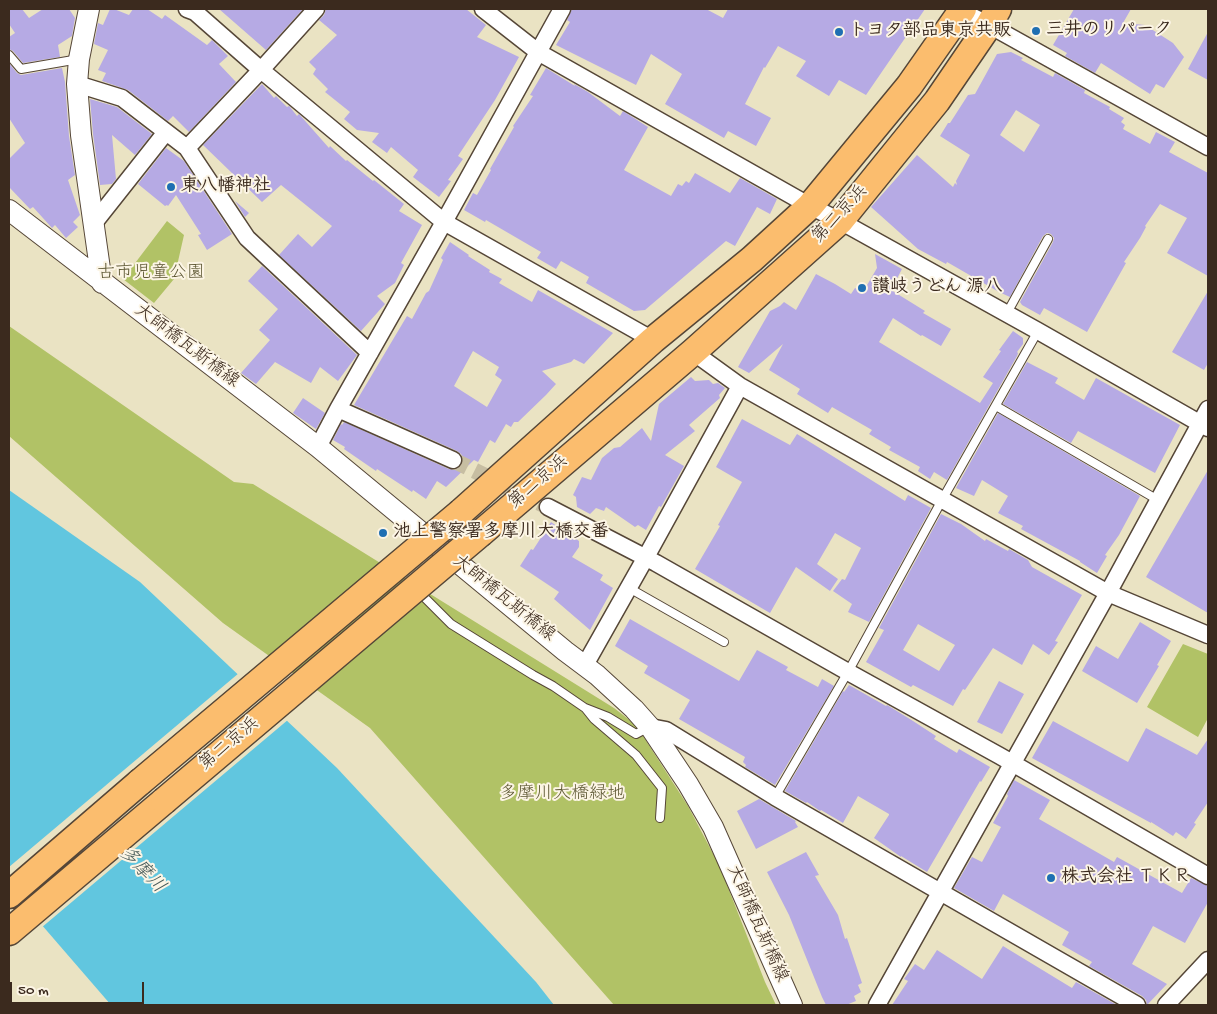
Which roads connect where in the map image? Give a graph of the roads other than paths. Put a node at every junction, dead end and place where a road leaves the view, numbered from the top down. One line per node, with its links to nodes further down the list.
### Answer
1 (89, 9): 10 (street)
2 (187, 9): 11 (street)
3 (316, 9): 11 (street)
4 (483, 9): 8 (street)
5 (562, 9): 8 (street)
6 (961, 9): 7 (street); 16 (highway, 第二京浜)
7 (994, 17): 14 (street); 18 (highway, 第二京浜)
8 (538, 52): 16 (street); 19 (street)
9 (9, 55): 10 (lane)
10 (79, 59): 12 (street)
11 (261, 70): 15 (street); 19 (street)
12 (77, 84): 13 (street); 20 (street)
13 (166, 132): 15 (street); 20 (street)
14 (1208, 147)
15 (187, 148): 27 (street)
16 (810, 206): 18 (street); 25 (highway, 第二京浜)
17 (9, 210): 22 (street, 大師橋瓦斯橋線)
18 (840, 221): 23 (street); 26 (highway, 第二京浜)
19 (444, 222): 25 (street); 27 (street)
20 (94, 223): 22 (street)
21 (1048, 239): 23 (lane)
22 (102, 283): 33 (street, 大師橋瓦斯橋線)
23 (1007, 313): 24 (street)
24 (1038, 331): 29 (lane); 32 (street)
25 (653, 340): 53 (highway, 第二京浜, bridge)
26 (693, 352): 28 (street); 54 (highway, 第二京浜, bridge)
27 (370, 353): 30 (street)
28 (740, 386): 35 (street); 38 (street)
29 (996, 406): 35 (lane); 36 (lane)
30 (338, 409): 33 (street); 34 (street)
31 (1208, 409): 32 (street)
32 (1204, 426): 36 (street)
33 (318, 447): 44 (street, 大師橋瓦斯橋線)
34 (453, 460)
35 (942, 500): 40 (street); 45 (lane)
36 (1158, 500): 40 (street)
37 (548, 507): 38 (street)
38 (646, 557): 39 (street); 45 (street)
39 (629, 588): 43 (lane); 44 (street)
40 (1108, 593): 42 (street); 48 (street)
41 (421, 594): 46 (lane)
42 (1208, 635)
43 (724, 642)
44 (586, 665): 47 (street, 大師橋瓦斯橋線)
45 (848, 672): 48 (street); 49 (lane)
46 (585, 708): 47 (lane); 50 (lane)
47 (650, 727): 49 (street); 57 (street, 大師橋瓦斯橋線)
48 (1012, 763): 51 (street); 52 (street)
49 (775, 797): 52 (street)
50 (660, 818)
51 (1208, 876)
52 (940, 892): 58 (street); 59 (street)
53 (9, 895)
54 (9, 932)
55 (1208, 960): 56 (street)
56 (1203, 976): 60 (street)
57 (792, 1005)
58 (876, 1005)
59 (1137, 1005)
60 (1166, 1005)

